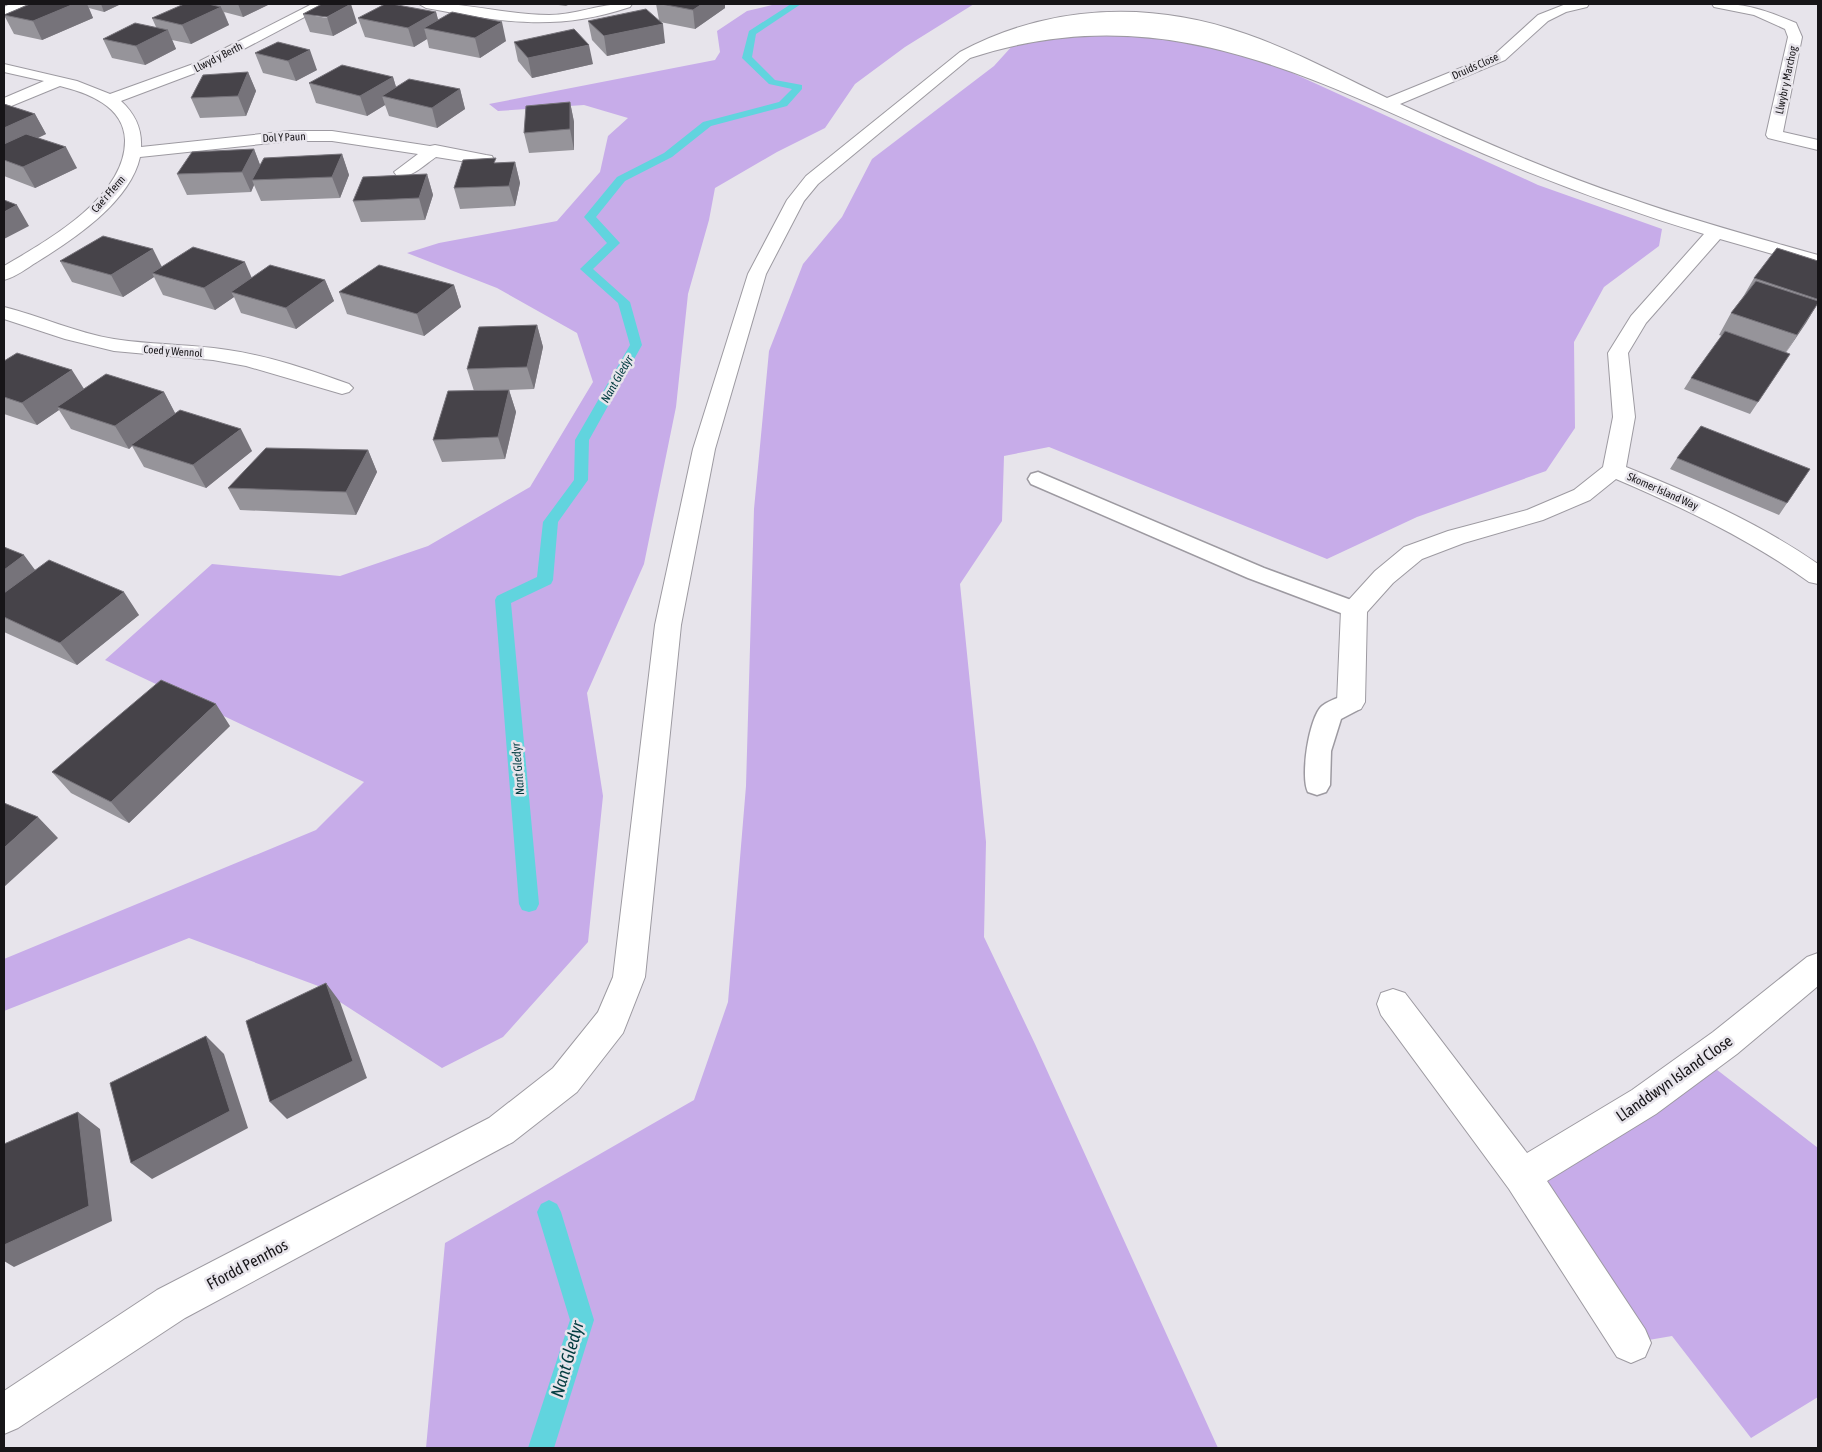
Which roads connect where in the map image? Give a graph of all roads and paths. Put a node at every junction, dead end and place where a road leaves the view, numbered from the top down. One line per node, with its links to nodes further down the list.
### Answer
1 (22, 4): 7 (street)
2 (322, 4): 10 (street, Llwyd y Berth)
3 (426, 4): 4 (street)
4 (625, 4)
5 (1582, 4): 12 (street, Druids Close)
6 (1720, 4): 13 (street, Llwybr y Marchog)
7 (4, 12)
8 (4, 68): 9 (street, Cae'r Fferm)
9 (58, 81): 10 (street, Cae'r Fferm); 11 (street)
10 (110, 100): 15 (street, Cae'r Fferm)
11 (4, 104)
12 (1387, 104): 18 (street, Ffordd Penrhos); 33 (street, Ffordd Penrhos)
13 (1818, 145)
14 (435, 150): 15 (street, Dol Y Paun); 16 (street, Dol Y Paun); 17 (street)
15 (133, 153): 20 (street, Cae'r Fferm)
16 (486, 160)
17 (403, 172)
18 (1716, 232): 19 (street, Ffordd Penrhos); 23 (street, Skomer Island Way)
19 (1818, 261)
20 (4, 274)
21 (4, 313): 22 (street, Coed y Wennol)
22 (342, 388)
23 (1614, 470): 25 (street, Skomer Island Way); 26 (street)
24 (1038, 479): 26 (lane)
25 (1818, 576)
26 (1354, 610): 27 (street)
27 (1351, 702): 28 (lane)
28 (1317, 785)
29 (1818, 967): 31 (street, Llanddwyn Island Close)
30 (1393, 1004): 31 (street)
31 (1522, 1176): 32 (street)
32 (1631, 1343)
33 (4, 1414)

